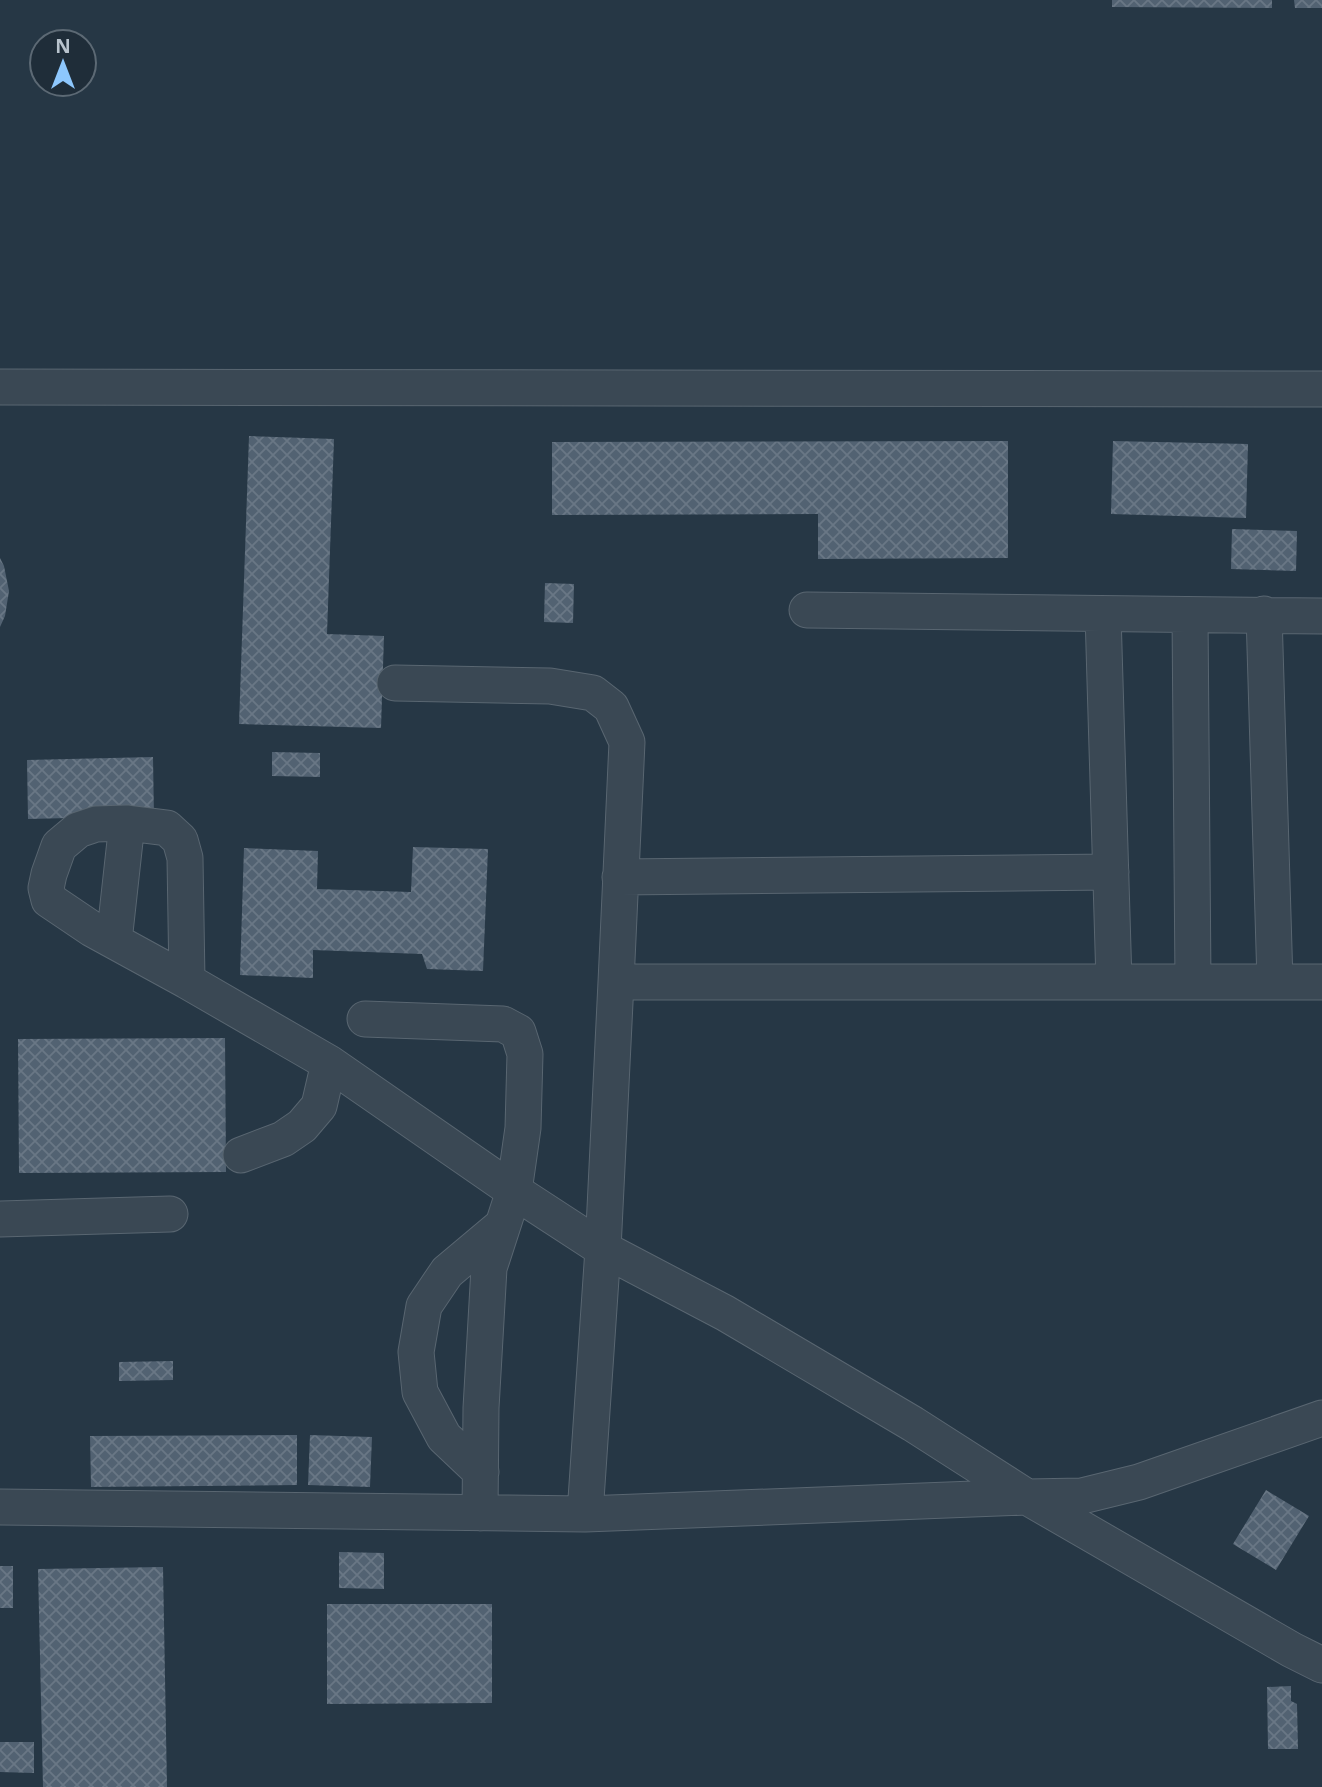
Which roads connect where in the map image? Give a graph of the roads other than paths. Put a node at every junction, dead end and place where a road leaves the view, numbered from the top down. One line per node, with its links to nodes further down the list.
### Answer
1 (0, 387): 2 (lane)
2 (1322, 389)
3 (807, 610): 4 (lane)
4 (1102, 614): 6 (lane); 10 (lane)
5 (1264, 614): 6 (lane); 7 (lane); 17 (lane)
6 (1191, 615): 16 (lane)
7 (1322, 616)
8 (395, 682): 11 (lane)
9 (127, 822): 12 (lane); 12 (lane); 13 (lane)
10 (1111, 872): 11 (lane); 15 (lane)
11 (620, 877): 14 (lane)
12 (114, 941): 13 (lane)
13 (187, 981): 20 (lane)
14 (617, 982): 15 (lane); 26 (lane)
15 (1114, 982): 16 (lane)
16 (1193, 982): 17 (lane)
17 (1275, 982): 18 (lane)
18 (1322, 982)
19 (365, 1019): 22 (lane)
20 (329, 1063): 21 (lane); 22 (lane)
21 (240, 1155)
22 (514, 1191): 25 (lane); 26 (lane)
23 (170, 1214): 24 (lane)
24 (0, 1219)
25 (503, 1225): 28 (lane); 28 (lane)
26 (603, 1249): 29 (lane); 32 (lane)
27 (1322, 1418): 29 (lane)
28 (481, 1472): 31 (lane)
29 (1027, 1497): 32 (lane); 33 (lane)
30 (0, 1507): 31 (lane)
31 (480, 1513): 32 (lane)
32 (585, 1514)
33 (1322, 1665)

